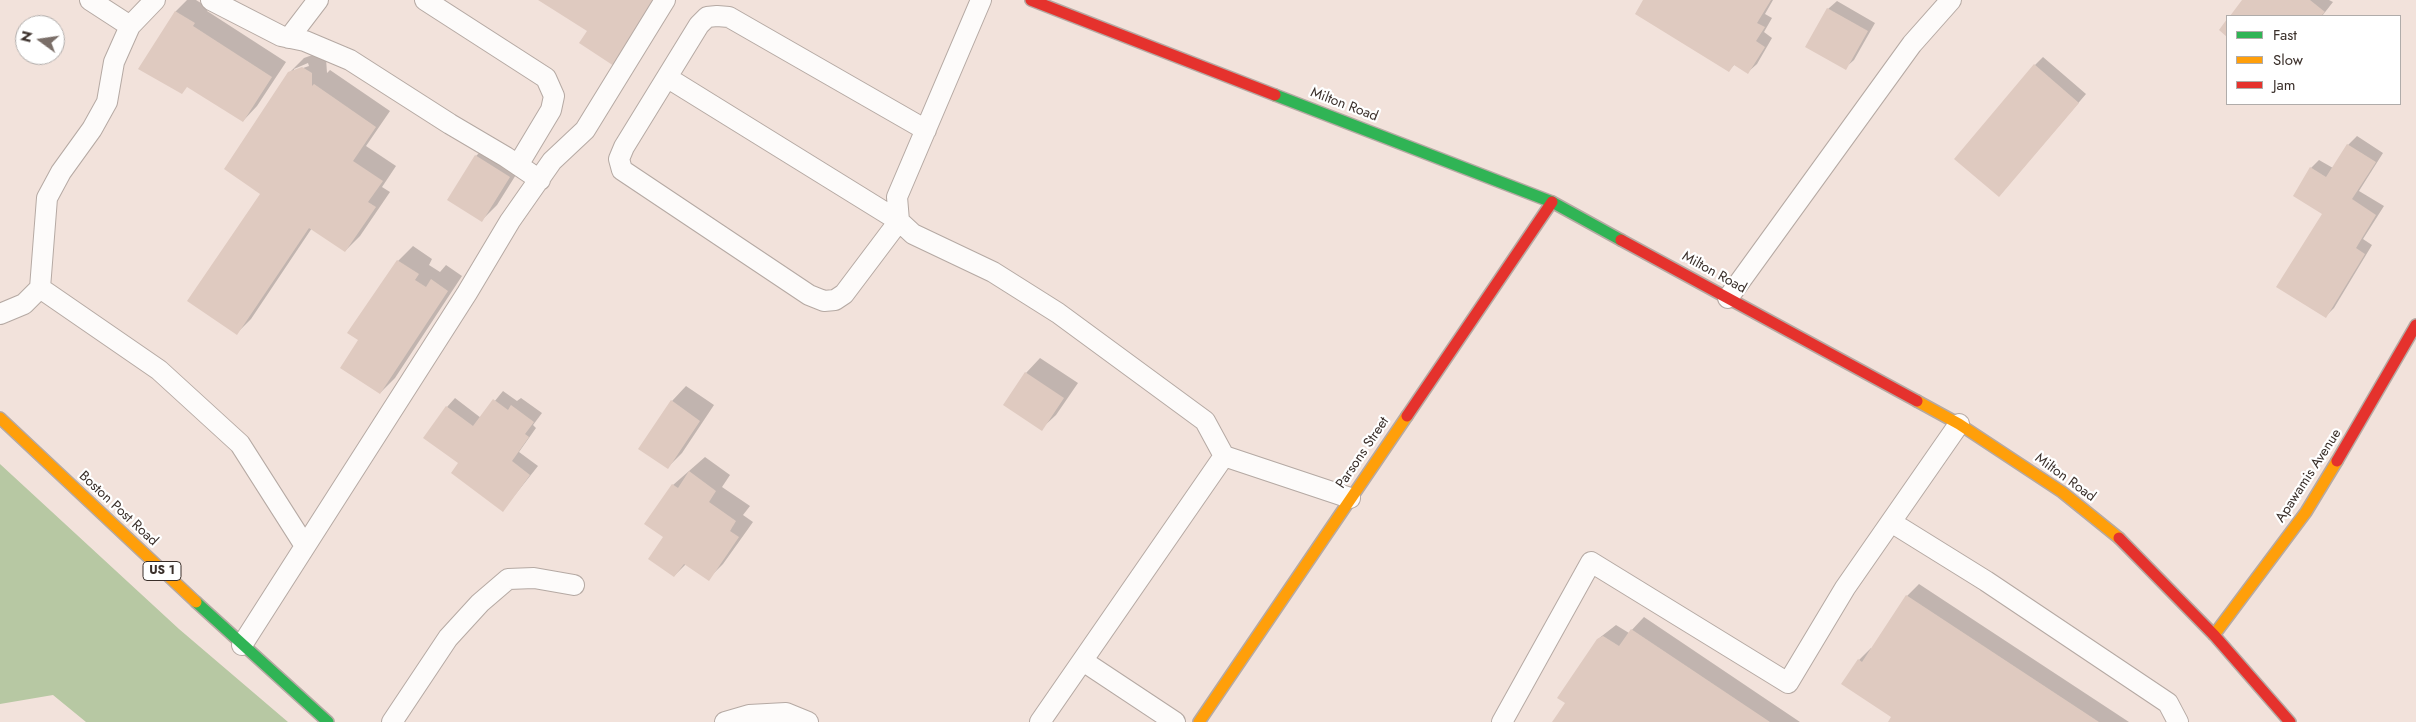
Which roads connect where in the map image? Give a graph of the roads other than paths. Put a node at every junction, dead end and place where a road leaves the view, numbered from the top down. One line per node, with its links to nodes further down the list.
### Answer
1 (90, 0): 10 (lane)
2 (155, 0): 10 (lane)
3 (211, 0): 11 (lane)
4 (318, 0): 11 (lane)
5 (425, 0): 14 (lane)
6 (665, 0): 15 (lane)
7 (981, 0): 13 (lane)
8 (1031, 0): 16 (street, Milton Road)
9 (1951, 0): 19 (lane)
10 (130, 26): 18 (lane)
11 (289, 38): 14 (lane)
12 (668, 78): 13 (lane); 17 (lane); 17 (lane)
13 (926, 130): 17 (lane)
14 (518, 165): 15 (lane)
15 (540, 180): 27 (lane)
16 (1552, 202): 19 (street, Milton Road); 25 (street, Parsons Street)
17 (899, 221): 24 (lane)
18 (40, 288): 20 (lane); 27 (lane)
19 (1728, 298): 23 (street, Milton Road)
20 (0, 314)
21 (2416, 325): 29 (street, Apawamis Avenue)
22 (0, 418): 30 (street, Boston Post Road / US 1)
23 (1959, 424): 26 (lane); 29 (street, Milton Road)
24 (1224, 456): 25 (lane); 31 (lane)
25 (1350, 498): 38 (street, Parsons Street)
26 (1891, 522): 39 (lane); 40 (lane)
27 (305, 546): 30 (lane)
28 (574, 585): 33 (lane)
29 (2214, 635): 41 (street, Milton Road)
30 (242, 645): 32 (street, Boston Post Road / US 1)
31 (1083, 661): 36 (lane); 37 (lane)
32 (328, 722)
33 (392, 722)
34 (725, 722): 35 (lane)
35 (808, 722)
36 (1040, 722)
37 (1175, 722)
38 (1199, 722)
39 (1502, 722)
40 (2178, 722)
41 (2290, 722)

